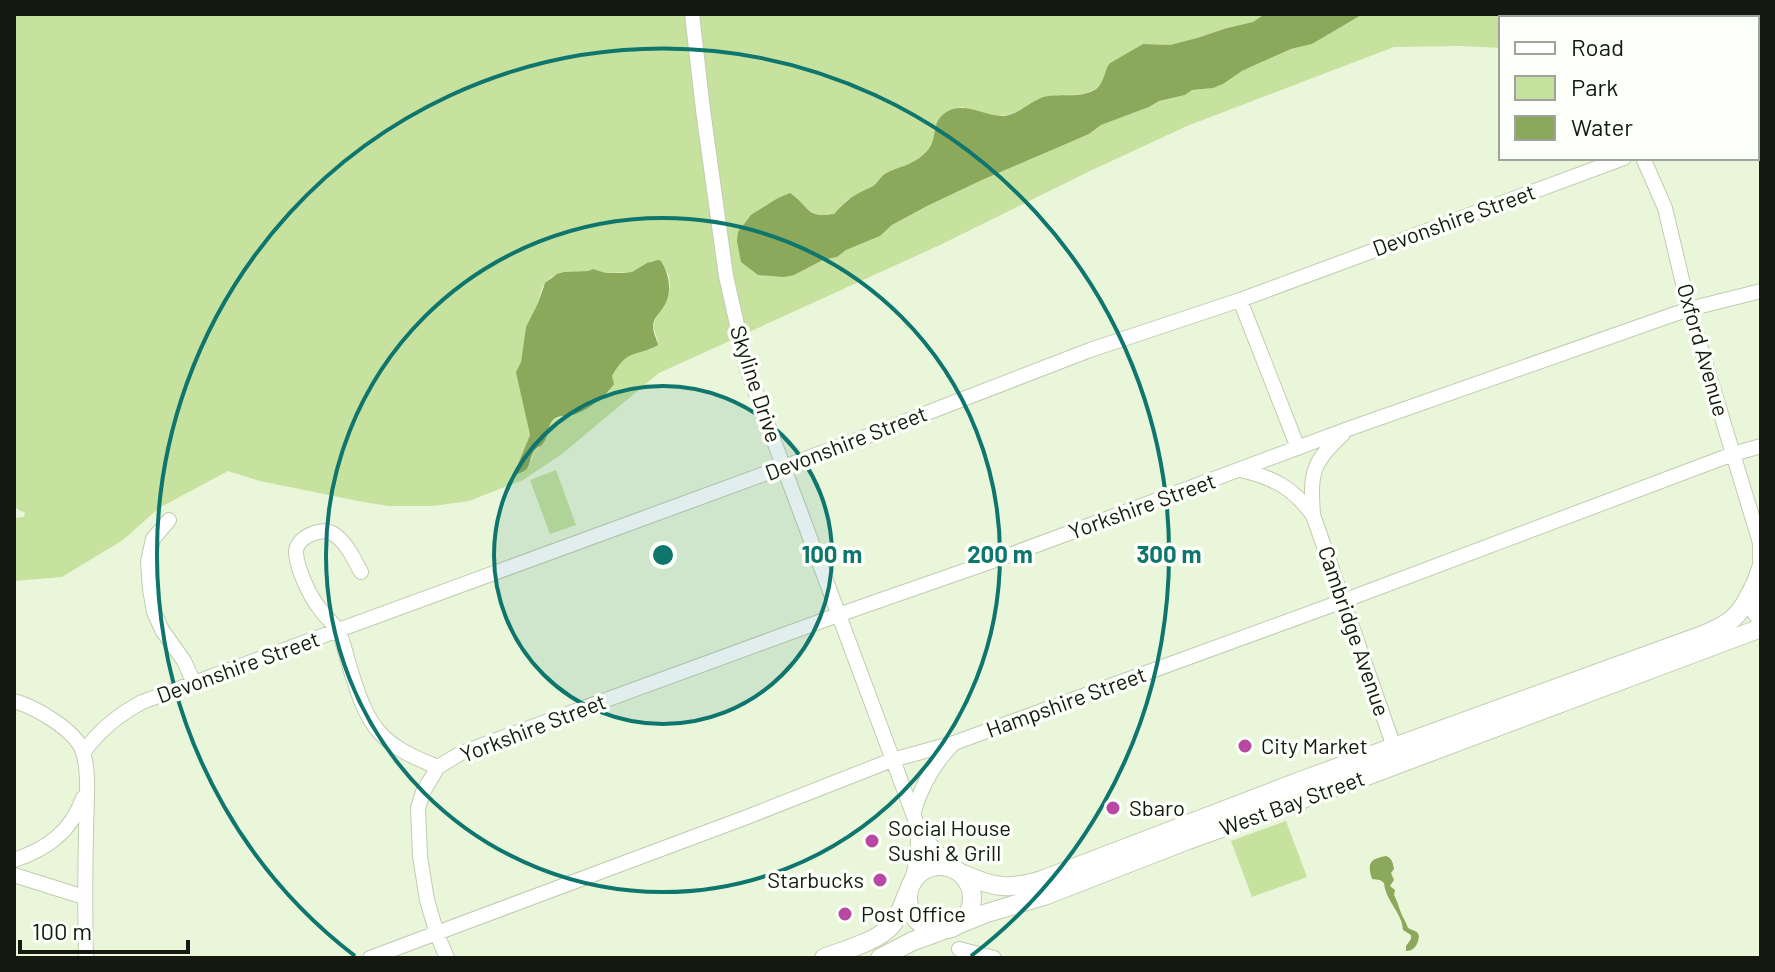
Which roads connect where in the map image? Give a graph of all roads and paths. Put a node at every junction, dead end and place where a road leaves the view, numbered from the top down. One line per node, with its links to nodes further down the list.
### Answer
1 (692, 14): 11 (street, Skyline Drive)
2 (1619, 160): 5 (street, Devonshire Street)
3 (1644, 160): 6 (street, Oxford Avenue)
4 (1761, 291): 6 (street, Yorkshire Street)
5 (1240, 300): 9 (street); 11 (street, Devonshire Street)
6 (1689, 309): 7 (street, Yorkshire Street); 10 (street, Oxford Avenue)
7 (1348, 429): 9 (street, Yorkshire Street); 13 (street, Cambridge Avenue)
8 (1761, 446): 10 (street, Hampshire Street)
9 (1298, 448): 12 (street, Yorkshire Street)
10 (1733, 454): 15 (street, Oxford Avenue); 18 (street, Hampshire Street)
11 (784, 467): 19 (street, Skyline Drive); 22 (street, Devonshire Street)
12 (1241, 470): 13 (street, Cambridge Avenue); 19 (street, Yorkshire Street)
13 (1313, 515): 18 (street, Cambridge Avenue)
14 (169, 520): 23 (street)
15 (1760, 545): 17 (street, Oxford Avenue)
16 (361, 572): 22 (street)
17 (1755, 585): 20 (main road); 26 (main road, West Bay Street)
18 (1343, 601): 25 (street, Hampshire Street); 26 (street, Cambridge Avenue)
19 (838, 615): 28 (street, Skyline Drive); 29 (street, Yorkshire Street)
20 (1761, 618)
21 (1761, 628): 37 (main road, West Bay Street)
22 (338, 630): 23 (street, Devonshire Street); 29 (street)
23 (194, 683): 27 (street, Devonshire Street)
24 (14, 701): 27 (street)
25 (954, 743): 28 (street, Hampshire Street); 31 (street)
26 (1394, 747): 33 (main road, West Bay Street)
27 (83, 753): 30 (street)
28 (892, 760): 31 (street, Skyline Drive); 38 (street, Hampshire Street)
29 (438, 767): 38 (street)
30 (87, 786): 32 (street); 36 (street)
31 (916, 820): 33 (street, Skyline Drive); 35 (street, Skyline Drive)
32 (14, 860)
33 (957, 871): 35 (main road); 37 (main road)
34 (14, 875): 36 (street)
35 (909, 889): 37 (main road); 43 (main road)
36 (84, 897): 40 (street)
37 (951, 928): 39 (street); 44 (main road, West Bay Street)
38 (437, 934): 41 (street, Hampshire Street); 42 (street)
39 (960, 954): 45 (street)
40 (86, 958)
41 (370, 958)
42 (447, 958)
43 (824, 958)
44 (880, 958)
45 (994, 958)

